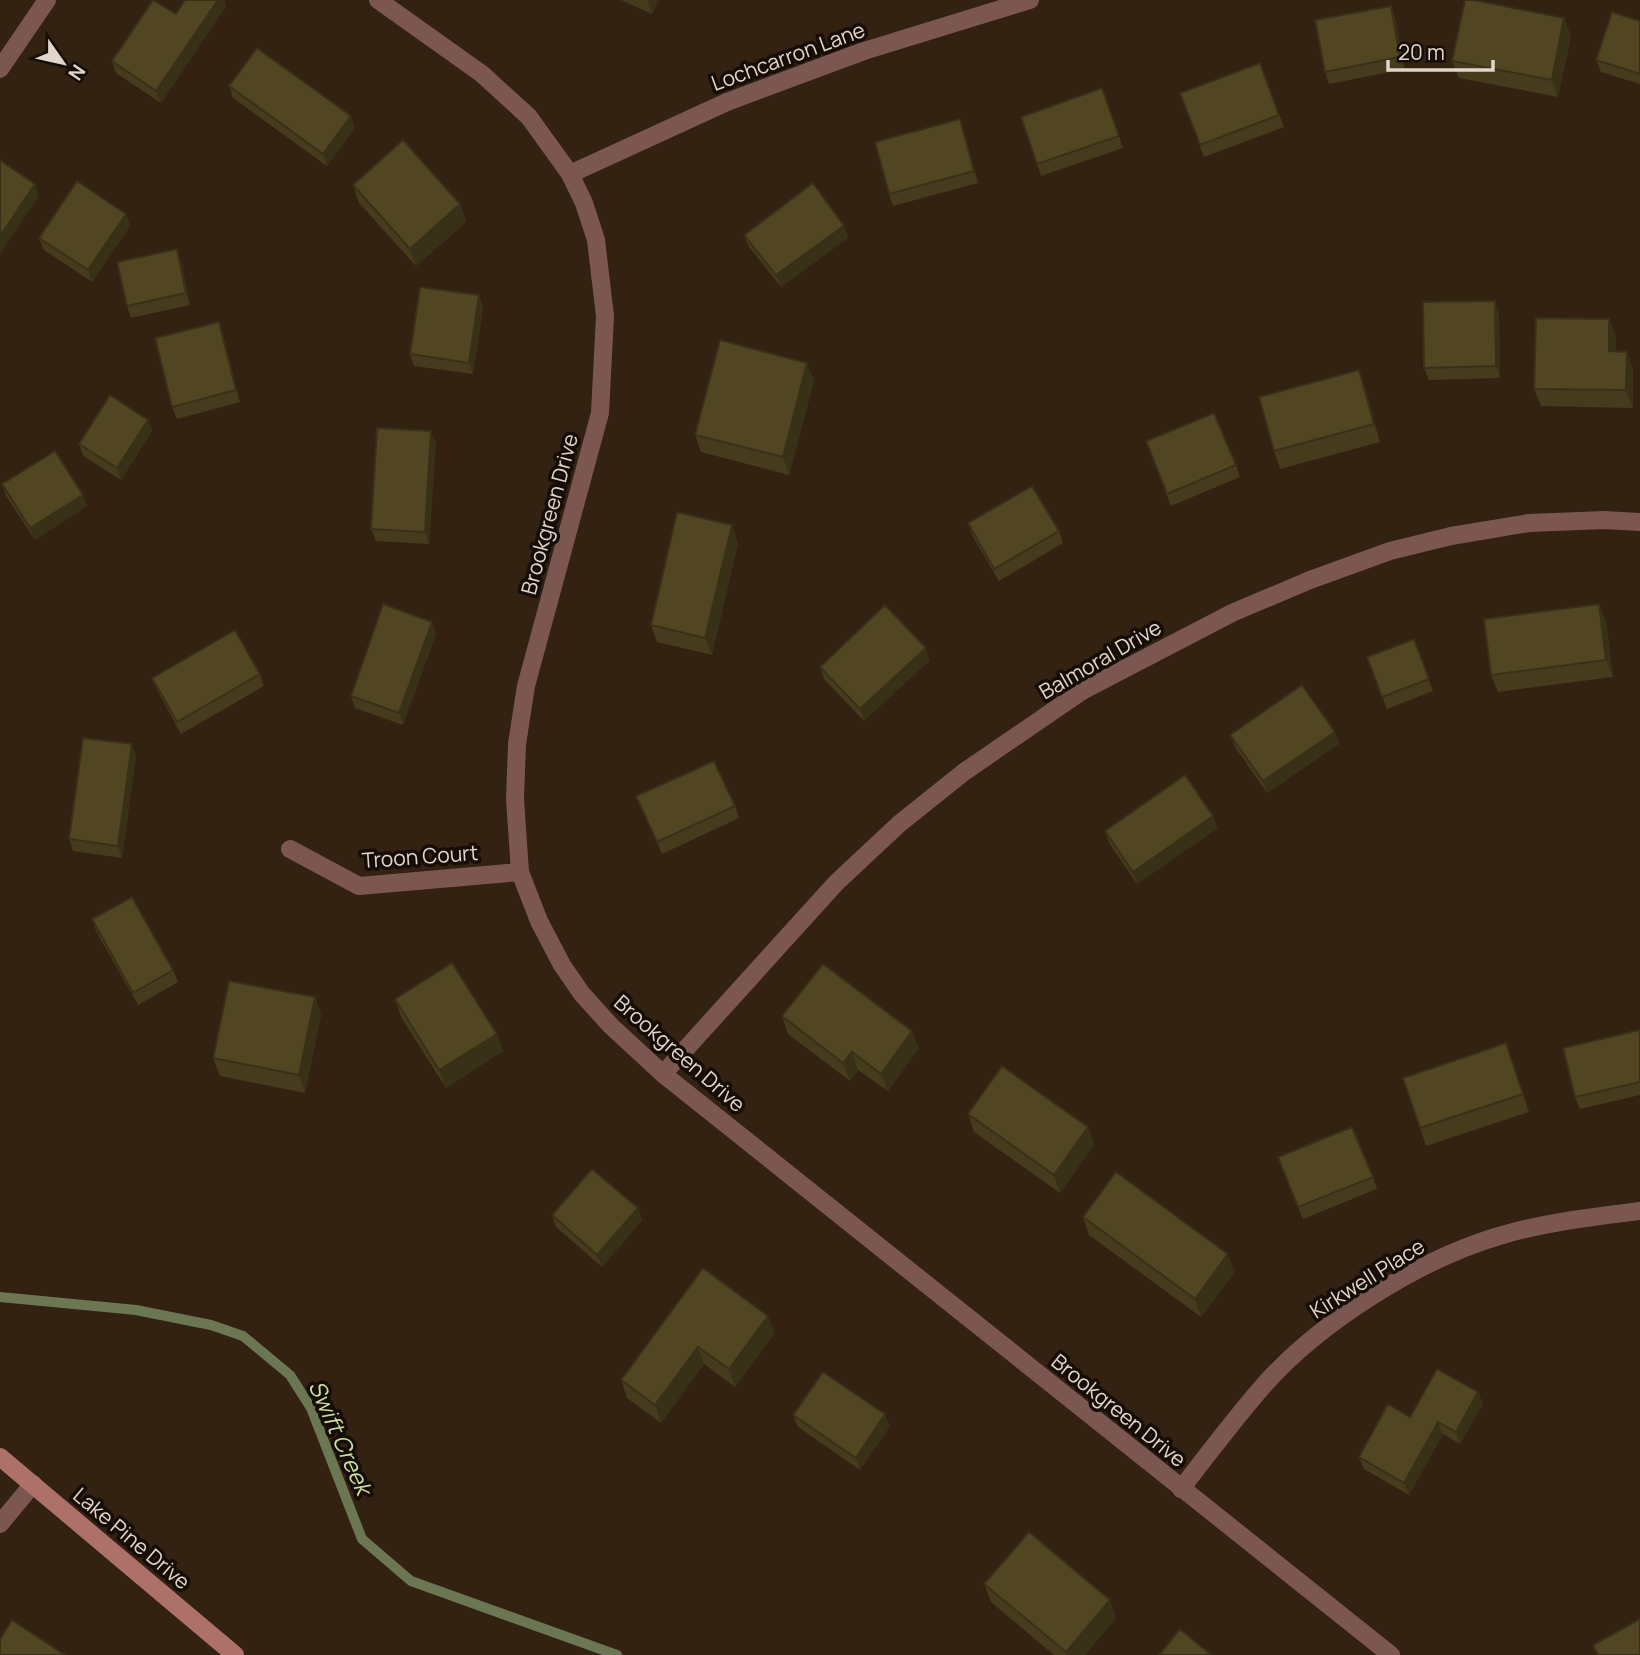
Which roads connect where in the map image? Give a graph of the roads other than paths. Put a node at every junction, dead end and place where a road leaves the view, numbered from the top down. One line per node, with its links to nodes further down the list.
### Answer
1 (47, 0): 4 (street)
2 (378, 0): 5 (street, Brookgreen Drive)
3 (1030, 0): 5 (street, Lochcarron Lane)
4 (0, 69)
5 (570, 174): 8 (street, Brookgreen Drive)
6 (1640, 522): 9 (street, Balmoral Drive)
7 (290, 849): 8 (street, Troon Court)
8 (520, 872): 9 (street, Brookgreen Drive)
9 (663, 1074): 13 (street, Brookgreen Drive)
10 (1640, 1211): 13 (street, Kirkwell Place)
11 (0, 1457): 12 (street, Lake Pine Drive)
12 (33, 1484): 14 (street); 15 (street, Lake Pine Drive)
13 (1181, 1489): 16 (street, Brookgreen Drive)
14 (0, 1524)
15 (235, 1655)
16 (1391, 1655)

